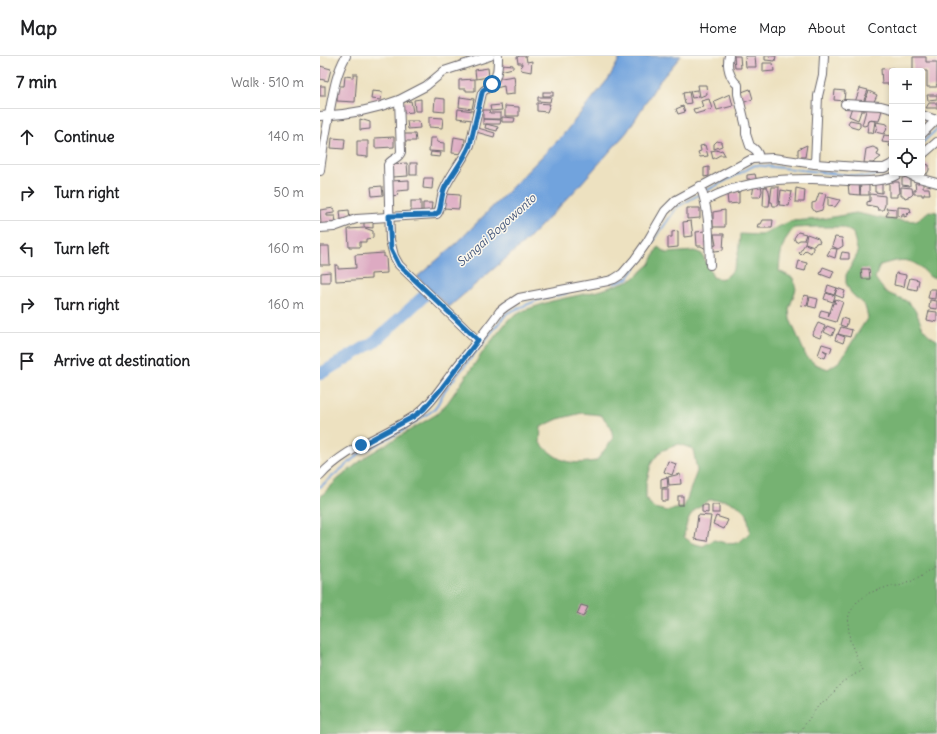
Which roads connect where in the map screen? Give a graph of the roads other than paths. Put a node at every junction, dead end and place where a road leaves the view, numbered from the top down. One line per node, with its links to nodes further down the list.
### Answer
1 (346, 56): 10 (street)
2 (490, 56): 6 (street)
3 (498, 56): 25 (street)
4 (729, 56): 16 (street)
5 (824, 56): 17 (street)
6 (399, 100): 10 (street); 25 (street)
7 (845, 104): 8 (street)
8 (889, 108)
9 (320, 116): 10 (street)
10 (329, 116): 19 (street)
11 (925, 116): 12 (street)
12 (936, 120): 13 (street)
13 (925, 131)
14 (937, 142): 15 (street)
15 (925, 152)
16 (759, 158): 17 (street); 23 (street)
17 (815, 164): 18 (street)
18 (889, 166)
19 (320, 171)
20 (894, 176): 24 (street)
21 (913, 176): 22 (street)
22 (937, 183)
23 (700, 187): 24 (street); 28 (street)
24 (705, 200): 27 (street)
25 (389, 216): 26 (street); 28 (street)
26 (320, 228)
27 (710, 265)
28 (478, 340): 29 (street)
29 (320, 476)

